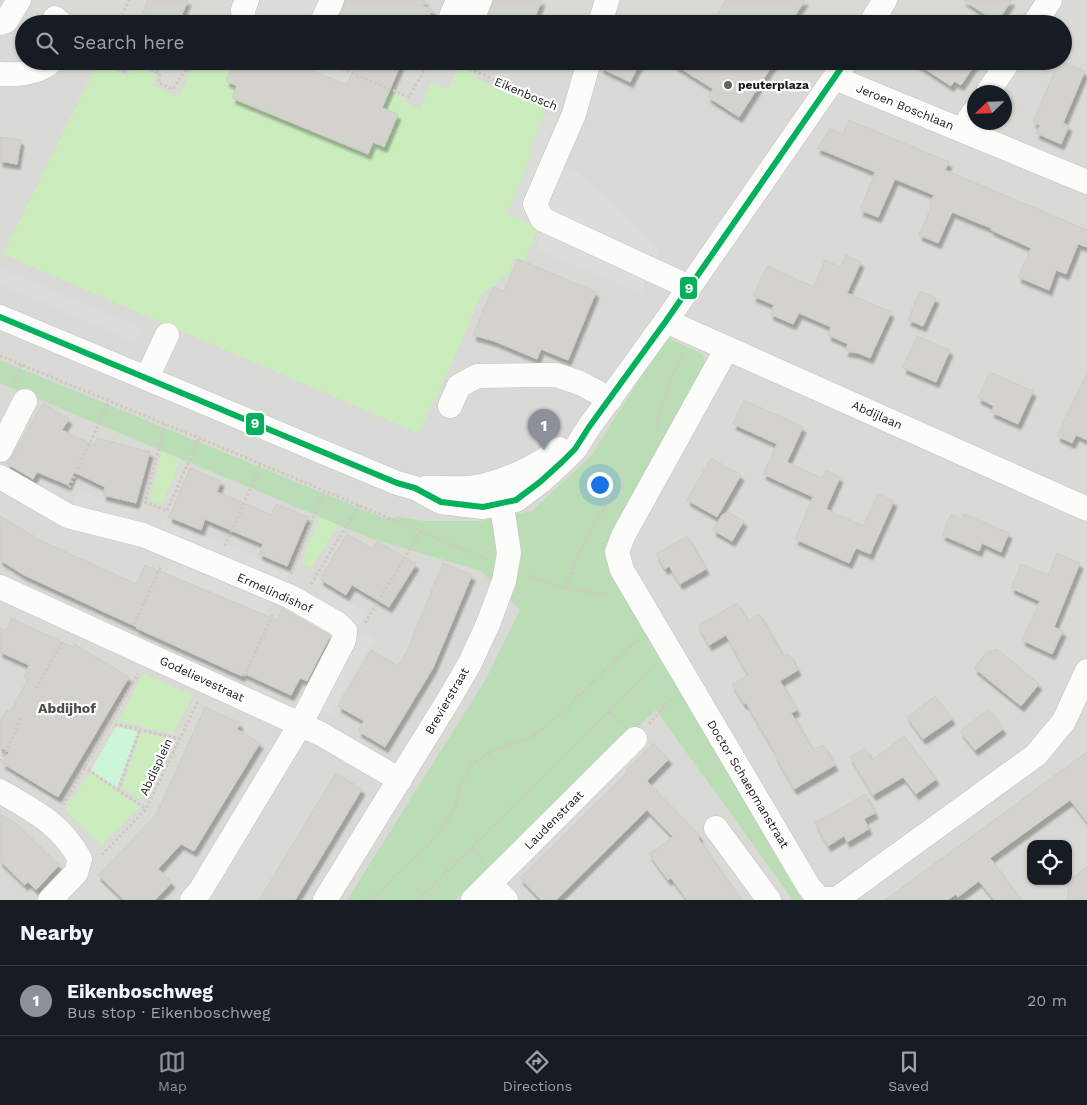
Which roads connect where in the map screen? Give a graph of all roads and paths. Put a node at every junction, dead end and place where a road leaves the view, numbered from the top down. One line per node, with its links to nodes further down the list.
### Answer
1 (19, 0): 18 (street)
2 (129, 0): 10 (path)
3 (247, 0): 11 (street)
4 (332, 0): 12 (street)
5 (458, 0): 13 (street)
6 (480, 0): 14 (street)
7 (607, 0): 15 (street)
8 (885, 0): 16 (street)
9 (1050, 0): 17 (street)
10 (122, 15)
11 (244, 15)
12 (325, 15)
13 (452, 15)
14 (474, 15)
15 (603, 15)
16 (876, 15)
17 (1040, 15)
18 (0, 23)
19 (34, 70): 28 (street)
20 (151, 70): 21 (path)
21 (186, 70)
22 (345, 70): 23 (path)
23 (424, 70)
24 (472, 70): 30 (path, Eikenbosch)
25 (587, 70): 30 (street)
26 (840, 70): 31 (street, Jeroen Boschlaan); 34 (street)
27 (1003, 70): 29 (street)
28 (0, 74)
29 (993, 85)
30 (574, 114): 34 (street)
31 (967, 121)
32 (986, 130): 33 (street, Jeroen Boschlaan)
33 (1087, 182)
34 (689, 287): 36 (street)
35 (0, 317): 41 (street)
36 (666, 321): 37 (street, Abdijlaan); 42 (street)
37 (692, 332): 39 (street, Abdijlaan); 47 (path)
38 (167, 335): 41 (street)
39 (728, 348): 56 (street, Abdijlaan); 66 (street, Doctor Schaepmanstraat)
40 (0, 356): 44 (path)
41 (147, 378): 54 (street)
42 (610, 399): 45 (street); 54 (street)
43 (25, 401): 49 (street)
44 (109, 402): 46 (path); 57 (path)
45 (450, 406)
46 (165, 424): 48 (path); 48 (path)
47 (654, 436)
48 (199, 438): 50 (path)
49 (0, 450)
50 (261, 464): 53 (path); 60 (path)
51 (0, 477): 57 (street, Ermelindishof)
52 (630, 480): 64 (path)
53 (324, 491): 55 (path); 65 (path, Ermelindishof)
54 (496, 494): 61 (street, Brevierstraat)
55 (359, 505): 58 (path); 62 (path, Ermelindishof)
56 (1087, 509)
57 (63, 514): 59 (street, Ermelindishof)
58 (421, 531): 61 (path); 69 (path)
59 (169, 547): 60 (street, Ermelindishof); 70 (path)
60 (216, 567): 65 (street, Ermelindishof)
61 (506, 567): 64 (path); 86 (street, Brevierstraat)
62 (311, 585)
63 (0, 587): 67 (street, Godelievestraat)
64 (565, 588): 66 (path)
65 (285, 589): 69 (street, Ermelindishof); 77 (path)
66 (639, 599): 68 (street, Doctor Schaepmanstraat)
67 (73, 620): 70 (street, Godelievestraat); 76 (path)
68 (654, 626): 71 (street, Doctor Schaepmanstraat); 97 (path)
69 (345, 631): 80 (street)
70 (124, 644): 72 (street, Godelievestraat)
71 (669, 652): 74 (street, Doctor Schaepmanstraat); 98 (path)
72 (148, 655): 75 (street, Godelievestraat); 79 (path)
73 (1087, 671): 101 (street, Doctor Schaepmanstraat)
74 (686, 681): 83 (path); 101 (street, Doctor Schaepmanstraat)
75 (206, 682): 77 (street, Godelievestraat); 82 (path, Abdisplein)
76 (36, 688)
77 (235, 694): 80 (street, Godelievestraat)
78 (21, 717): 84 (path)
79 (110, 723): 81 (path); 85 (path)
80 (300, 724): 86 (street, Godelievestraat); 95 (street)
81 (140, 730): 82 (path); 87 (path)
82 (180, 738): 89 (path, Abdisplein)
83 (635, 739): 93 (street, Laudenstraat)
84 (0, 761)
85 (84, 767): 87 (path); 90 (path)
86 (400, 780): 96 (street, Brevierstraat)
87 (118, 790): 89 (path)
88 (0, 791): 90 (street)
89 (146, 809): 92 (path, Abdisplein)
90 (52, 823): 92 (street)
91 (716, 828): 100 (street)
92 (80, 859): 94 (street)
93 (498, 892): 99 (street, Laudenstraat)
94 (50, 900)
95 (192, 900)
96 (325, 900)
97 (367, 900)
98 (418, 900)
99 (473, 900)
100 (769, 900)
101 (820, 900)

